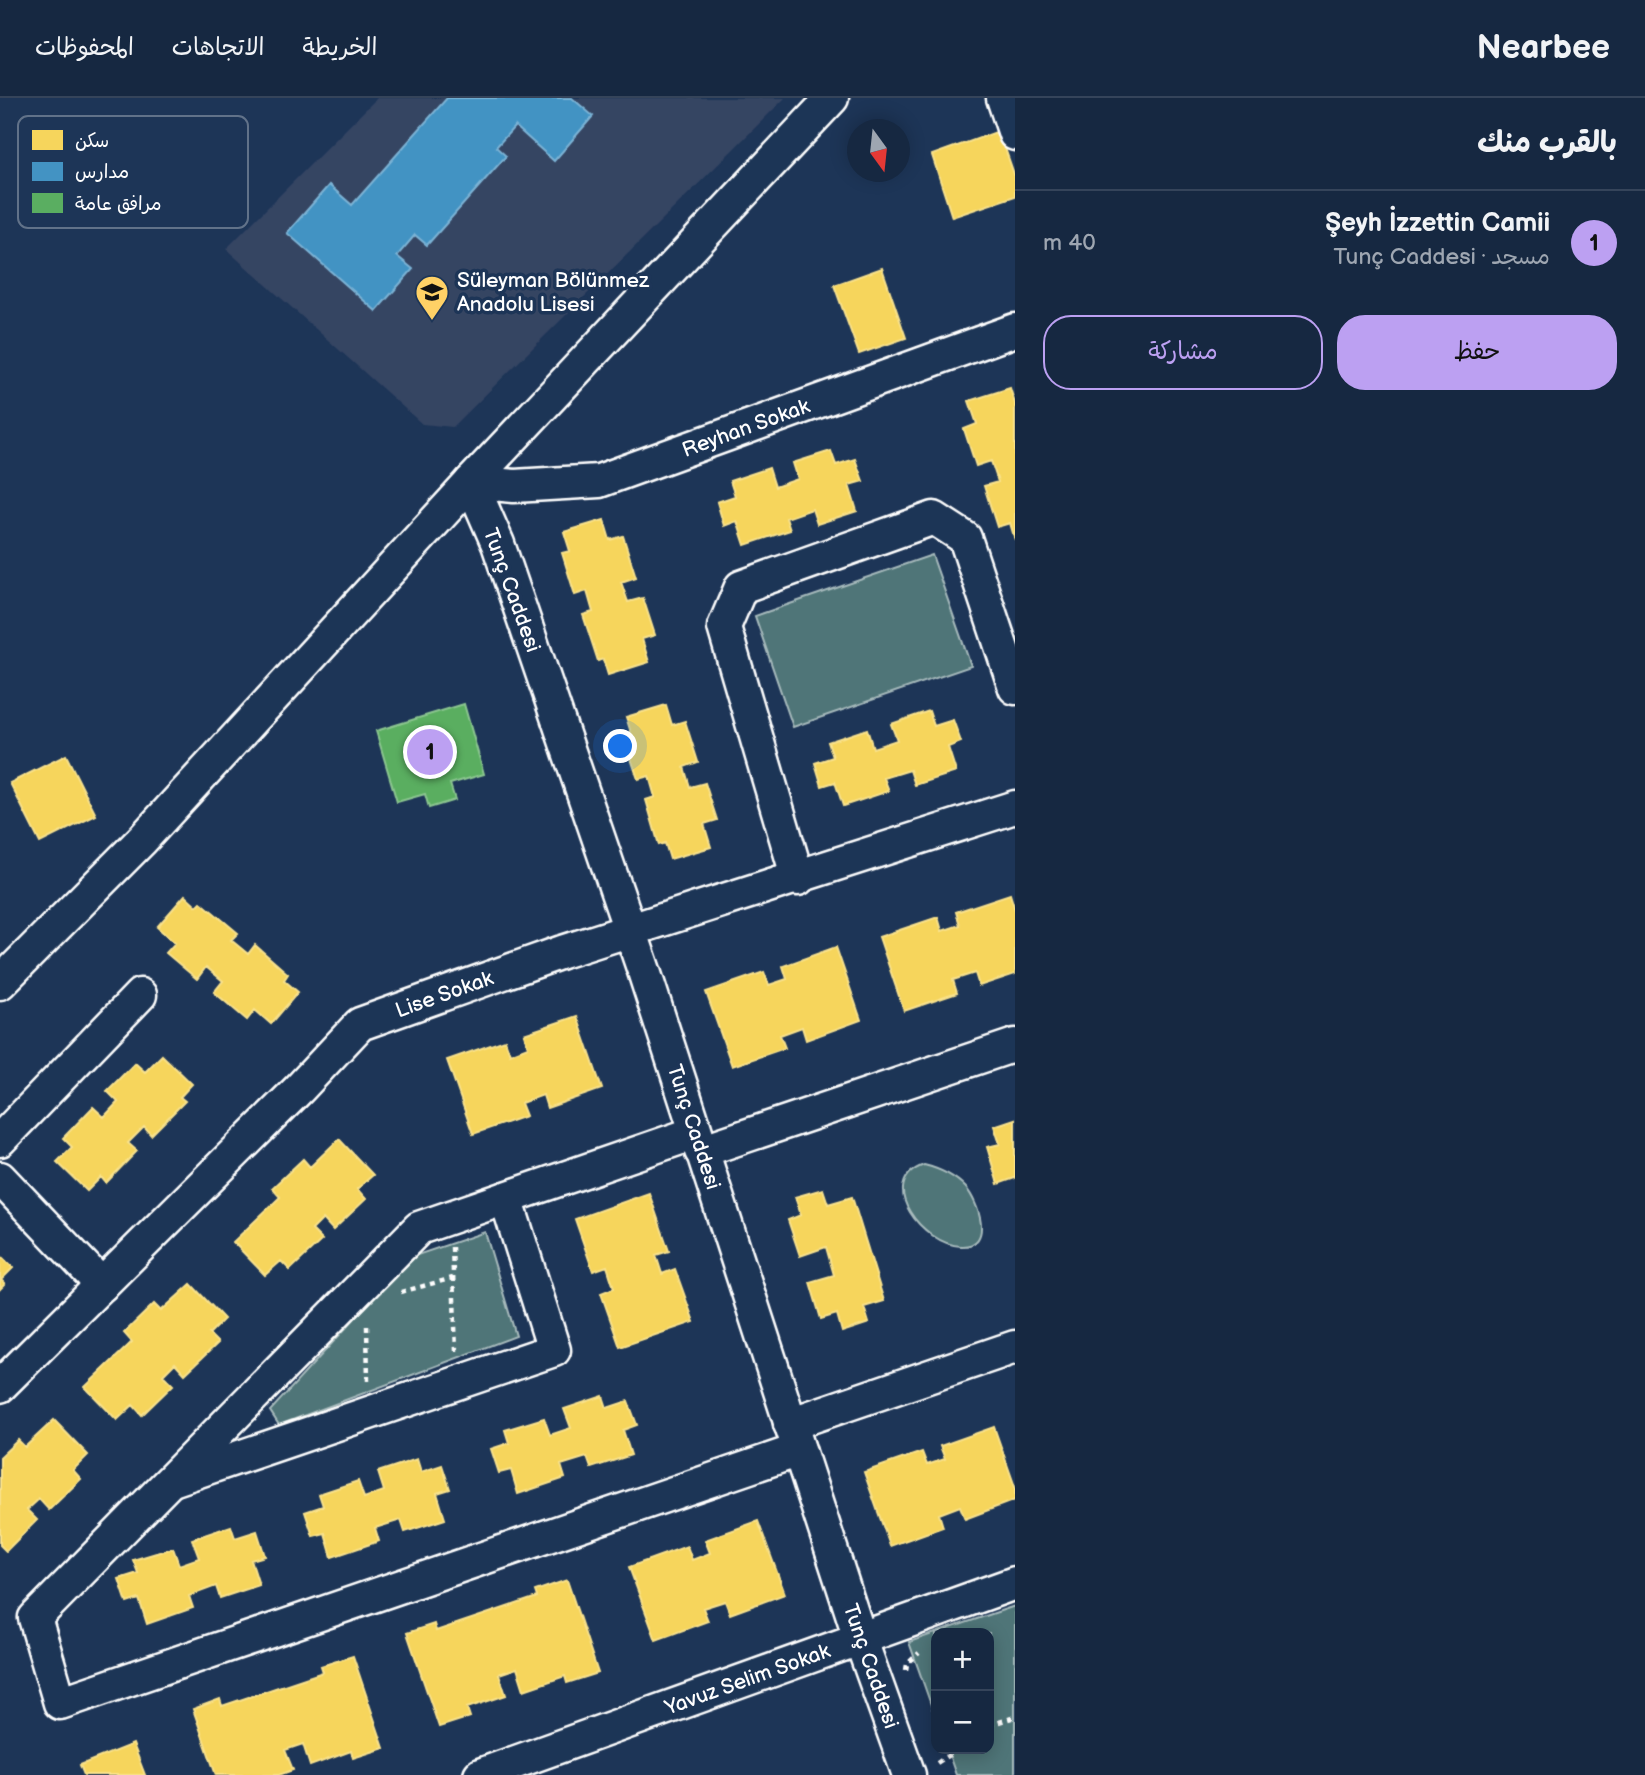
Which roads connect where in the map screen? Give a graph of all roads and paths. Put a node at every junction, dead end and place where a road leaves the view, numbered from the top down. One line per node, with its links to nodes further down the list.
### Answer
1 (832, 98): 5 (street)
2 (1003, 98): 3 (street)
3 (1015, 134)
4 (1015, 330): 5 (street, Reyhan Sokak)
5 (471, 482): 9 (street, Tunç Caddesi); 10 (street)
6 (1015, 688): 8 (street)
7 (1015, 807): 8 (street, Lise Sokak)
8 (798, 879): 9 (street, Lise Sokak)
9 (631, 932): 14 (street, Tunç Caddesi); 19 (street, Lise Sokak)
10 (0, 983)
11 (140, 995): 13 (street)
12 (1015, 1045): 14 (street)
13 (0, 1140)
14 (698, 1142): 16 (street); 25 (street, Tunç Caddesi)
15 (0, 1178): 19 (street)
16 (506, 1198): 17 (street); 22 (street)
17 (451, 1217): 18 (path); 20 (street)
18 (453, 1278): 20 (path); 22 (path)
19 (102, 1285): 23 (street, Lise Sokak)
20 (365, 1292): 24 (path); 26 (street)
21 (1015, 1346): 25 (street)
22 (457, 1383): 24 (street)
23 (0, 1386)
24 (369, 1413): 26 (street)
25 (794, 1437): 26 (street); 28 (street, Tunç Caddesi)
26 (171, 1480)
27 (1015, 1583): 28 (street, Yavuz Selim Sokak)
28 (860, 1638): 32 (street, Tunç Caddesi); 33 (street, Yavuz Selim Sokak)
29 (1015, 1717): 30 (path)
30 (994, 1723)
31 (948, 1754): 32 (path)
32 (921, 1770)
33 (480, 1775)

